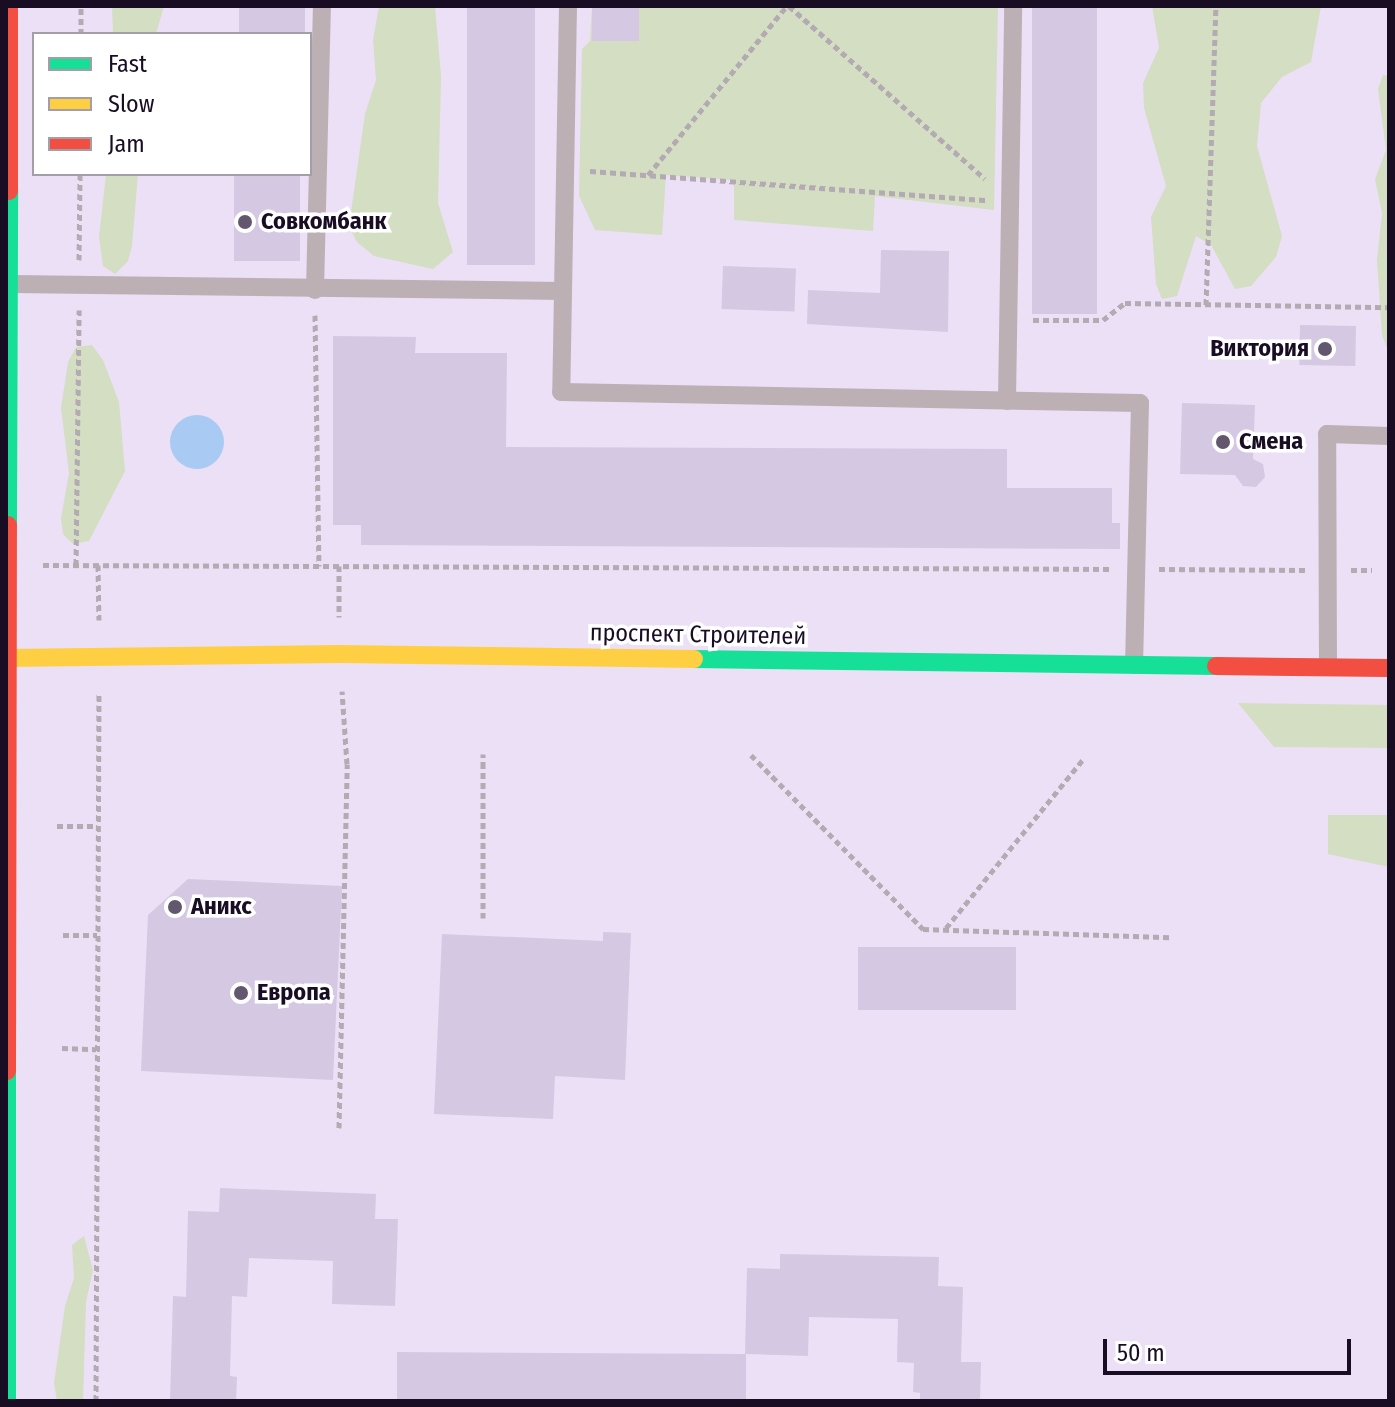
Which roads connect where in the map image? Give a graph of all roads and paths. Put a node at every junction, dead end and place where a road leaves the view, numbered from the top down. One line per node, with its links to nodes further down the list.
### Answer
1 (9, 6): 13 (street)
2 (81, 6): 8 (path)
3 (322, 6): 15 (lane)
4 (568, 6): 9 (lane)
5 (788, 6): 10 (path); 12 (path)
6 (1013, 6): 12 (lane)
7 (1216, 6): 17 (path)
8 (81, 32)
9 (565, 170): 10 (path); 16 (lane)
10 (648, 175): 12 (path)
11 (80, 176): 14 (path)
12 (1010, 201): 19 (lane)
13 (12, 284): 14 (lane); 22 (street)
14 (79, 285): 15 (lane); 23 (path)
15 (315, 290): 16 (lane); 25 (path)
16 (563, 291): 20 (lane)
17 (1206, 305): 18 (path); 19 (path)
18 (1389, 307)
19 (1008, 320): 20 (lane)
20 (1007, 401): 26 (lane)
21 (1389, 436): 27 (lane)
22 (10, 565): 23 (path); 30 (street)
23 (76, 565): 24 (path)
24 (98, 565): 25 (path); 29 (path)
25 (319, 566): 26 (path)
26 (1136, 569): 27 (path); 31 (lane)
27 (1328, 570): 28 (path); 32 (lane)
28 (1372, 570)
29 (100, 657): 30 (street, проспект Строителей); 31 (street, проспект Строителей); 39 (path)
30 (8, 658): 48 (street)
31 (1134, 665): 32 (street, проспект Строителей)
32 (1328, 667): 33 (street, проспект Строителей)
33 (1389, 668)
34 (483, 754): 40 (path)
35 (751, 755): 41 (path)
36 (1084, 758): 41 (path)
37 (347, 764): 47 (path)
38 (57, 826): 39 (path)
39 (97, 826): 43 (path)
40 (483, 918)
41 (945, 929): 44 (path)
42 (63, 935): 43 (path)
43 (97, 935): 46 (path)
44 (1170, 937)
45 (62, 1048): 46 (path)
46 (96, 1049): 49 (path)
47 (339, 1128)
48 (7, 1401)
49 (96, 1401)

